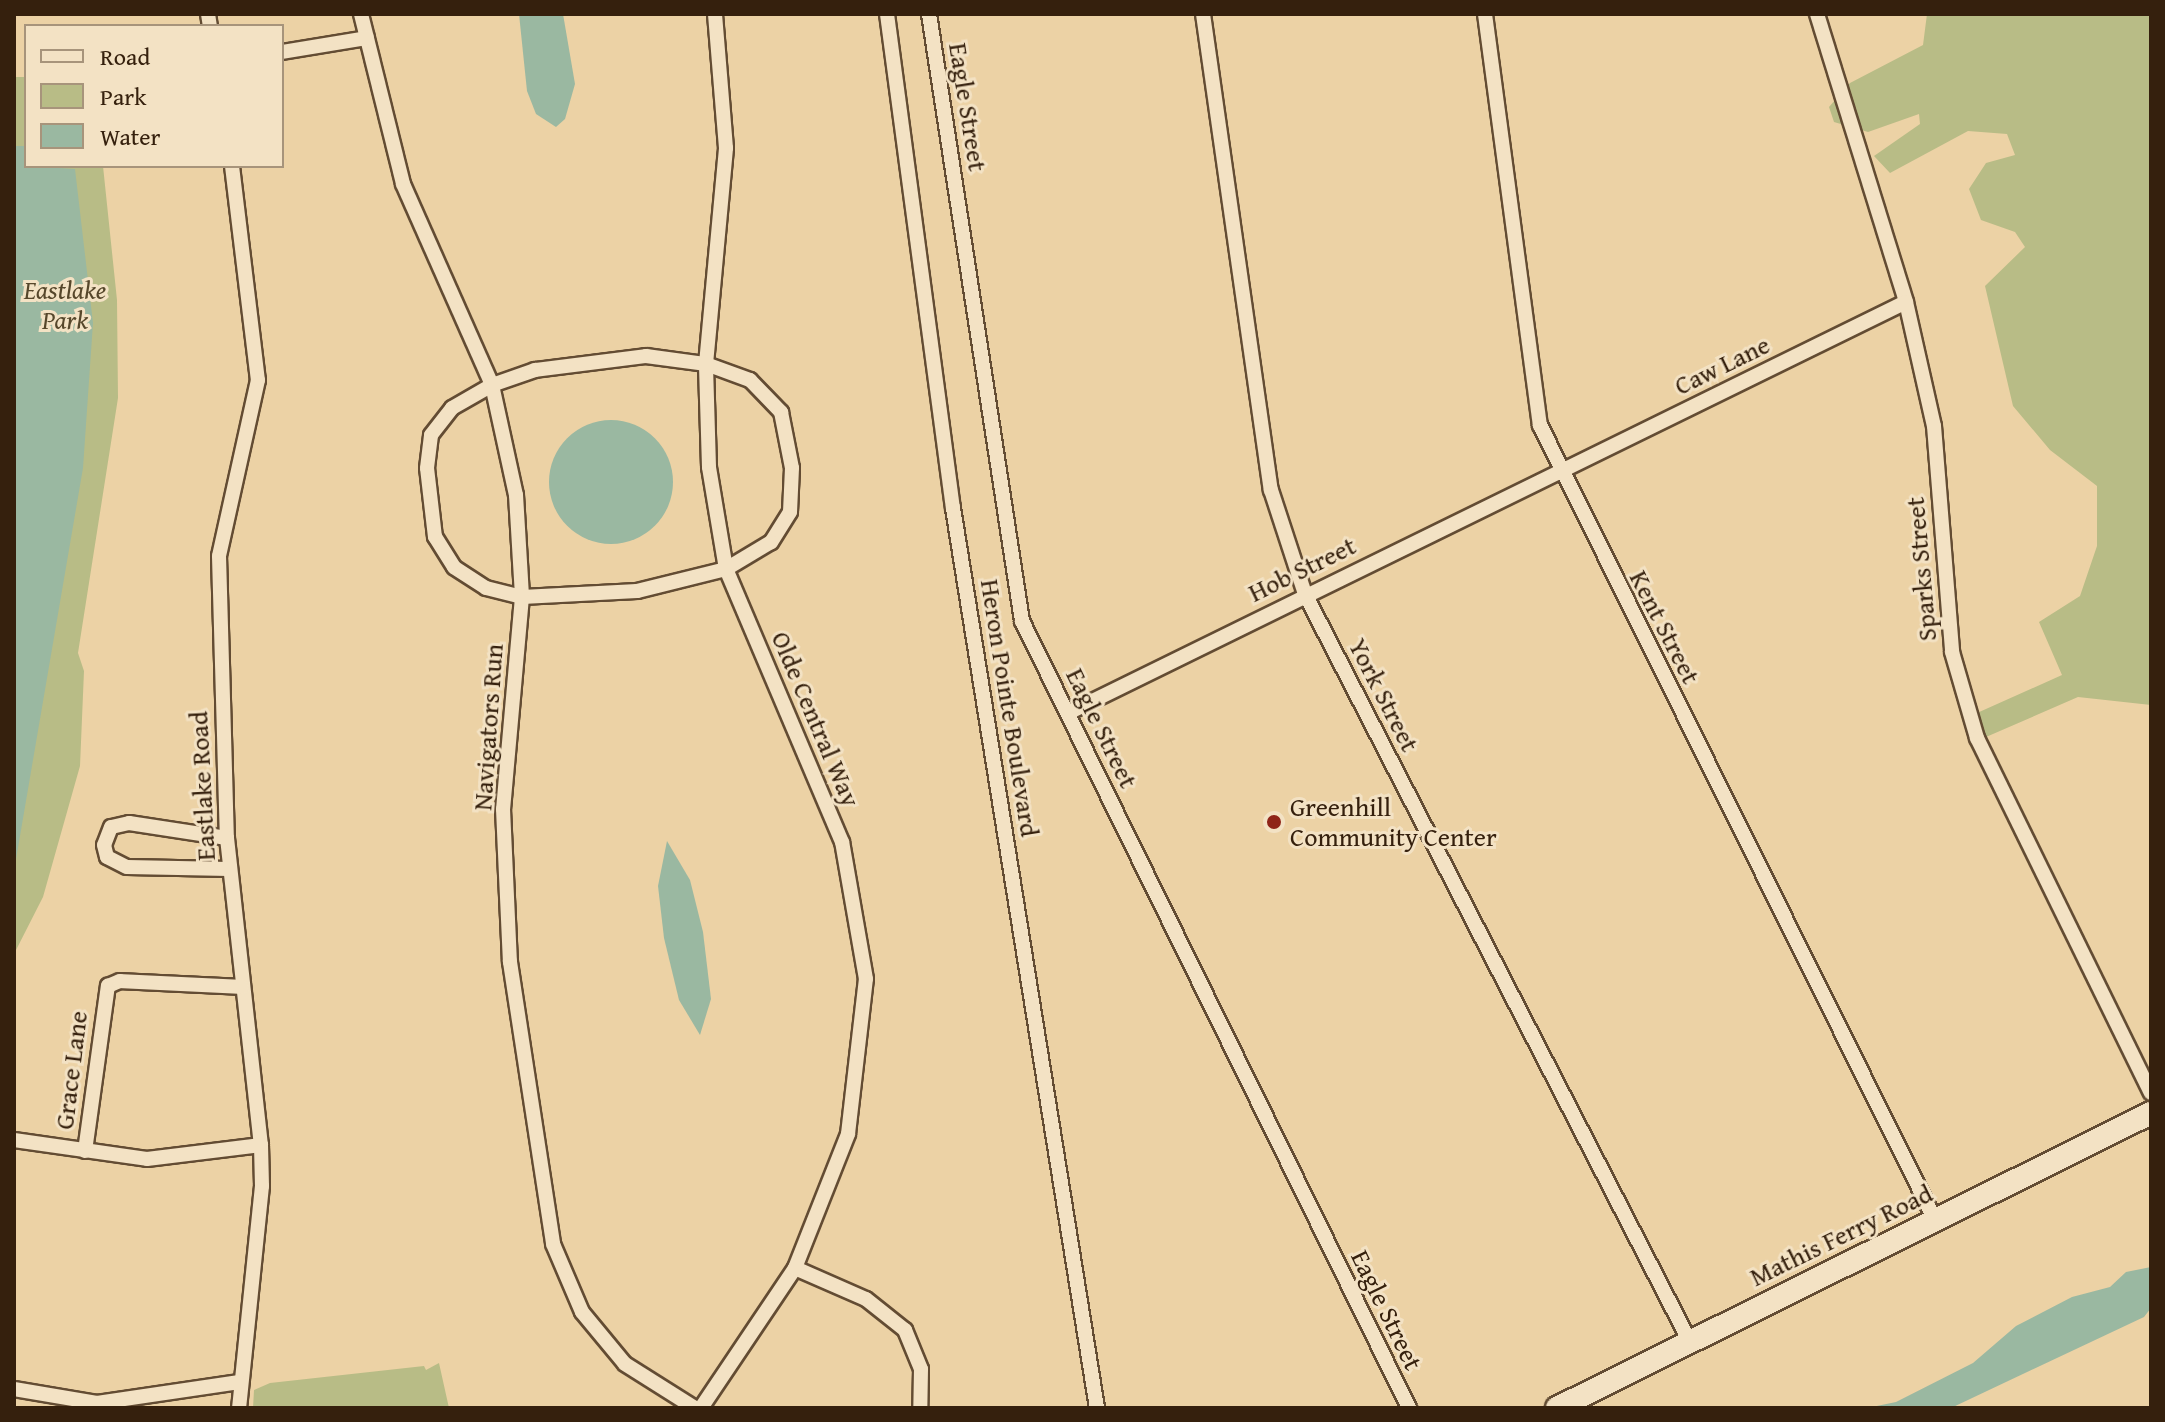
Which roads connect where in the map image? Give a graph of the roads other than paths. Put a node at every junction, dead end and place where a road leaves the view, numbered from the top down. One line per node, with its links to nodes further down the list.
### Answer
1 (361, 14): 8 (street, Navigators Run)
2 (715, 14): 12 (street, Olde Central Way)
3 (887, 14): 35 (street, Heron Pointe Boulevard)
4 (929, 14): 18 (street, Eagle Street)
5 (1203, 14): 16 (street, York Street)
6 (1485, 14): 14 (street, Kent Street)
7 (1817, 14): 11 (street, Sparks Street)
8 (367, 38): 9 (street); 13 (street, Navigators Run)
9 (284, 52)
10 (232, 168): 19 (street, Eastlake Road)
11 (1906, 302): 14 (street, Caw Lane); 22 (street, Sparks Street)
12 (706, 364): 13 (street); 15 (street, Olde Central Way); 15 (street)
13 (492, 385): 17 (street, Navigators Run); 17 (street)
14 (1560, 470): 16 (street, Hob Street); 27 (street, Kent Street)
15 (726, 569): 17 (street); 28 (street, Olde Central Way)
16 (1305, 594): 18 (street, Hob Street); 29 (street, York Street)
17 (522, 597): 33 (street, Navigators Run)
18 (1068, 713): 36 (street, Eagle Street)
19 (227, 838): 20 (street, Eastlake Road); 20 (street)
20 (229, 869): 21 (street, Eastlake Road)
21 (242, 987): 25 (street, Eastlake Road); 26 (street, Grace Lane)
22 (2151, 1093)
23 (2151, 1113): 27 (main road, Mathis Ferry Road)
24 (14, 1140): 26 (street)
25 (261, 1145): 26 (street); 30 (street, Eastlake Road)
26 (85, 1151)
27 (1935, 1220): 29 (main road, Mathis Ferry Road)
28 (795, 1268): 33 (street, Olde Central Way); 34 (street)
29 (1690, 1342): 37 (main road, Mathis Ferry Road)
30 (239, 1382): 31 (street); 32 (street, Eastlake Road)
31 (14, 1389)
32 (239, 1408)
33 (698, 1408)
34 (920, 1408)
35 (1097, 1408)
36 (1409, 1408)
37 (1557, 1408)

